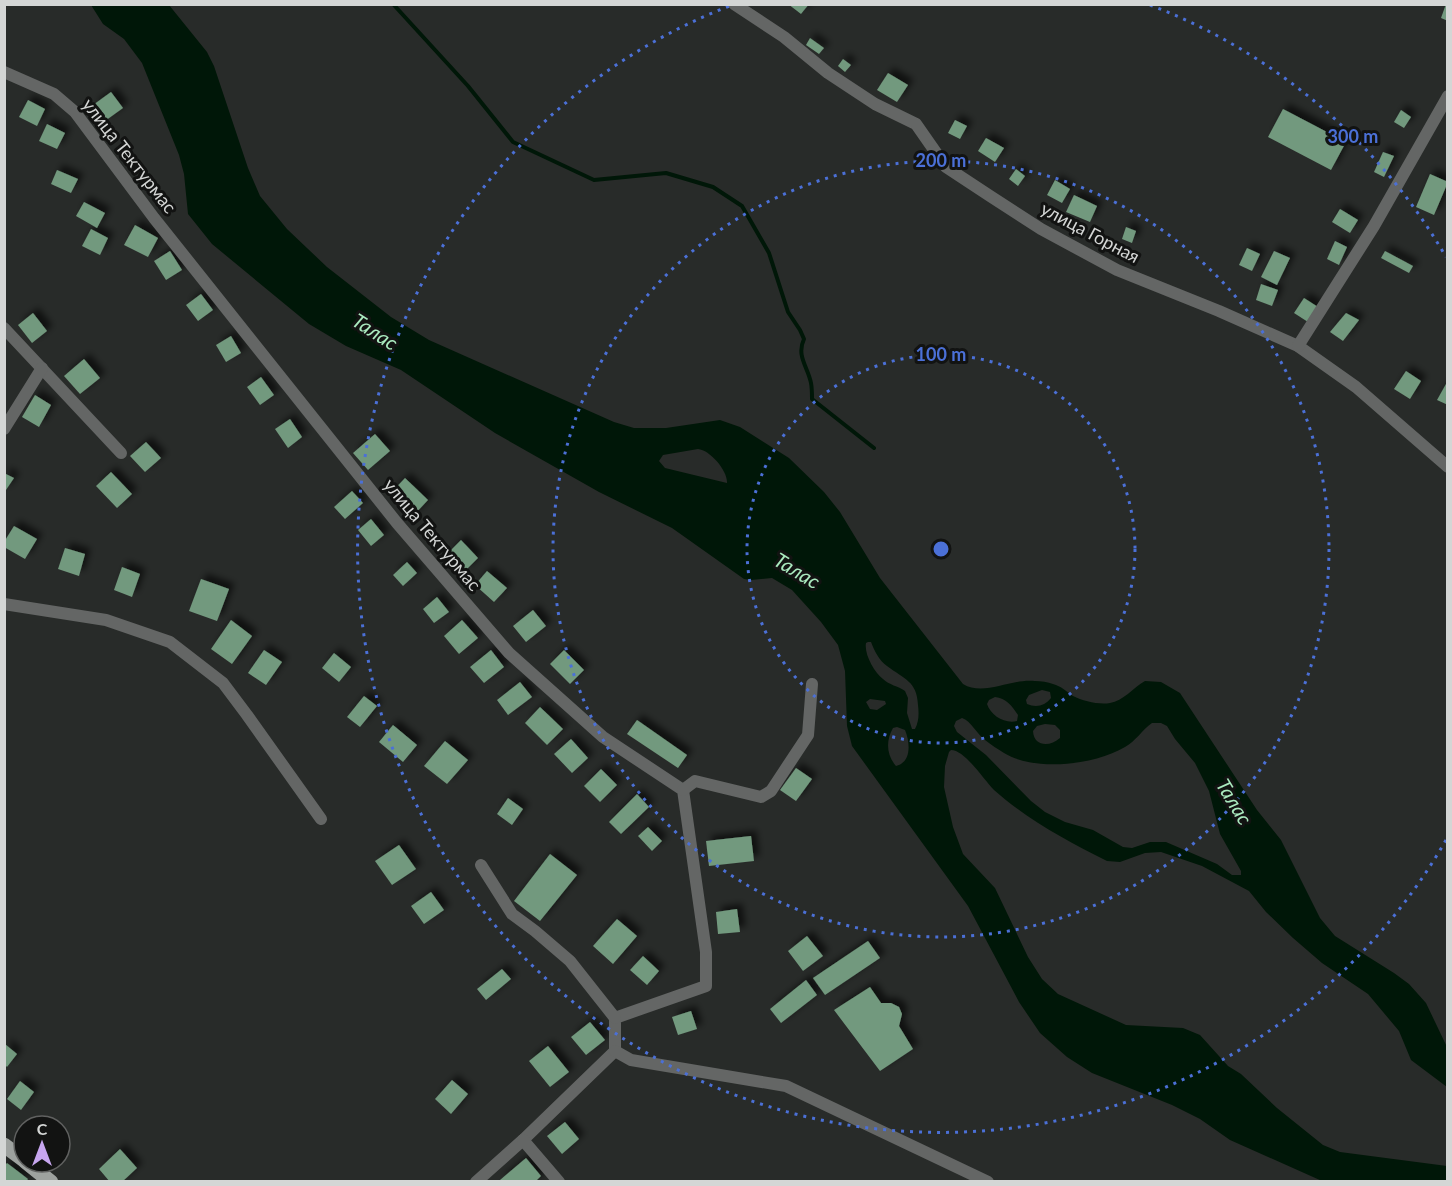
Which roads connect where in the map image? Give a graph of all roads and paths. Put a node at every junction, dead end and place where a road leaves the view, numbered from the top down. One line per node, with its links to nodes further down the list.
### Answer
1 (734, 4): 5 (street, улица Горная)
2 (4, 72): 12 (street, улица Тектурмас)
3 (1448, 96): 5 (street)
4 (4, 328): 6 (street)
5 (1298, 346): 9 (street, улица Горная)
6 (42, 368): 7 (street); 8 (street)
7 (4, 429)
8 (121, 453)
9 (1448, 467)
10 (4, 604): 13 (street)
11 (812, 684): 12 (street)
12 (683, 790): 15 (street)
13 (321, 819)
14 (481, 865): 15 (street)
15 (615, 1018): 16 (street)
16 (615, 1051): 17 (street); 20 (street)
17 (523, 1140): 18 (street); 19 (street)
18 (476, 1182)
19 (559, 1182)
20 (988, 1182)

